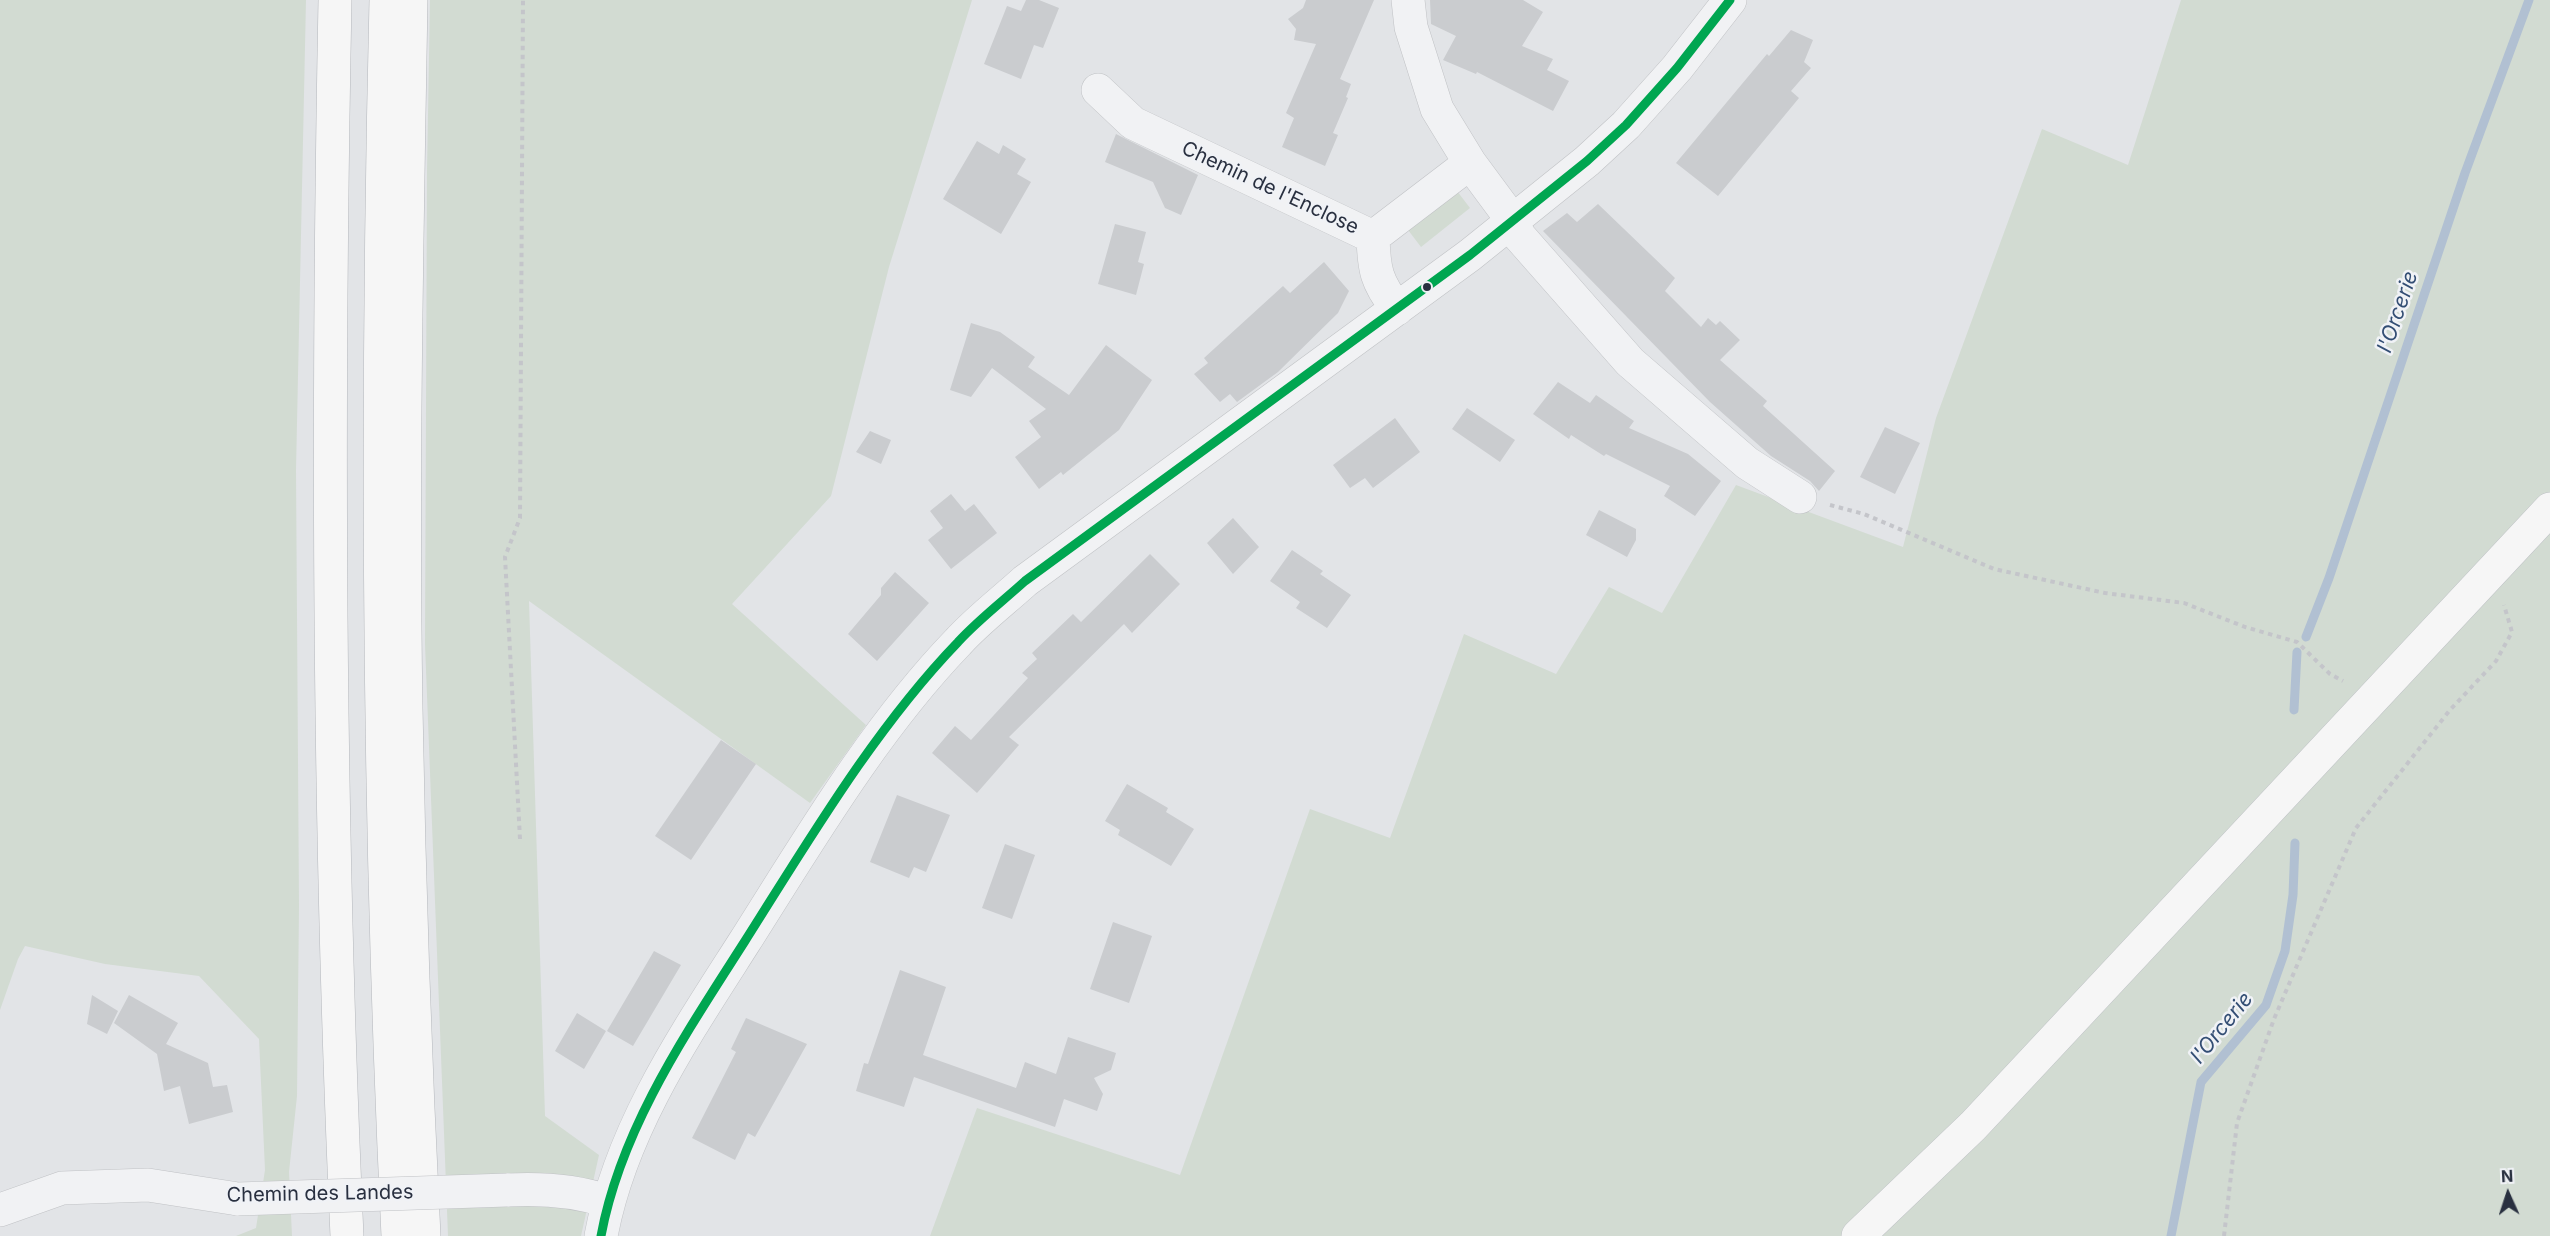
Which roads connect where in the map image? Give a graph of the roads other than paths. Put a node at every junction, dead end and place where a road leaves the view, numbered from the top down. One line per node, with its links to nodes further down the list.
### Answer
1 (335, 0): 15 (main road)
2 (386, 0): 16 (main road)
3 (411, 0): 17 (main road)
4 (1408, 0): 7 (street)
5 (1730, 0): 8 (street)
6 (1098, 90): 9 (street, Chemin de l'Enclose)
7 (1470, 163): 8 (street); 9 (street, Chemin de l'Enclose)
8 (1512, 222): 10 (street); 11 (street)
9 (1373, 237): 10 (street)
10 (1396, 309): 13 (street)
11 (1800, 497)
12 (2550, 509): 19 (main road)
13 (607, 1201): 14 (street, Chemin des Landes, bridge); 18 (street)
14 (0, 1210)
15 (347, 1236)
16 (398, 1236)
17 (424, 1236)
18 (601, 1236)
19 (1858, 1236)

